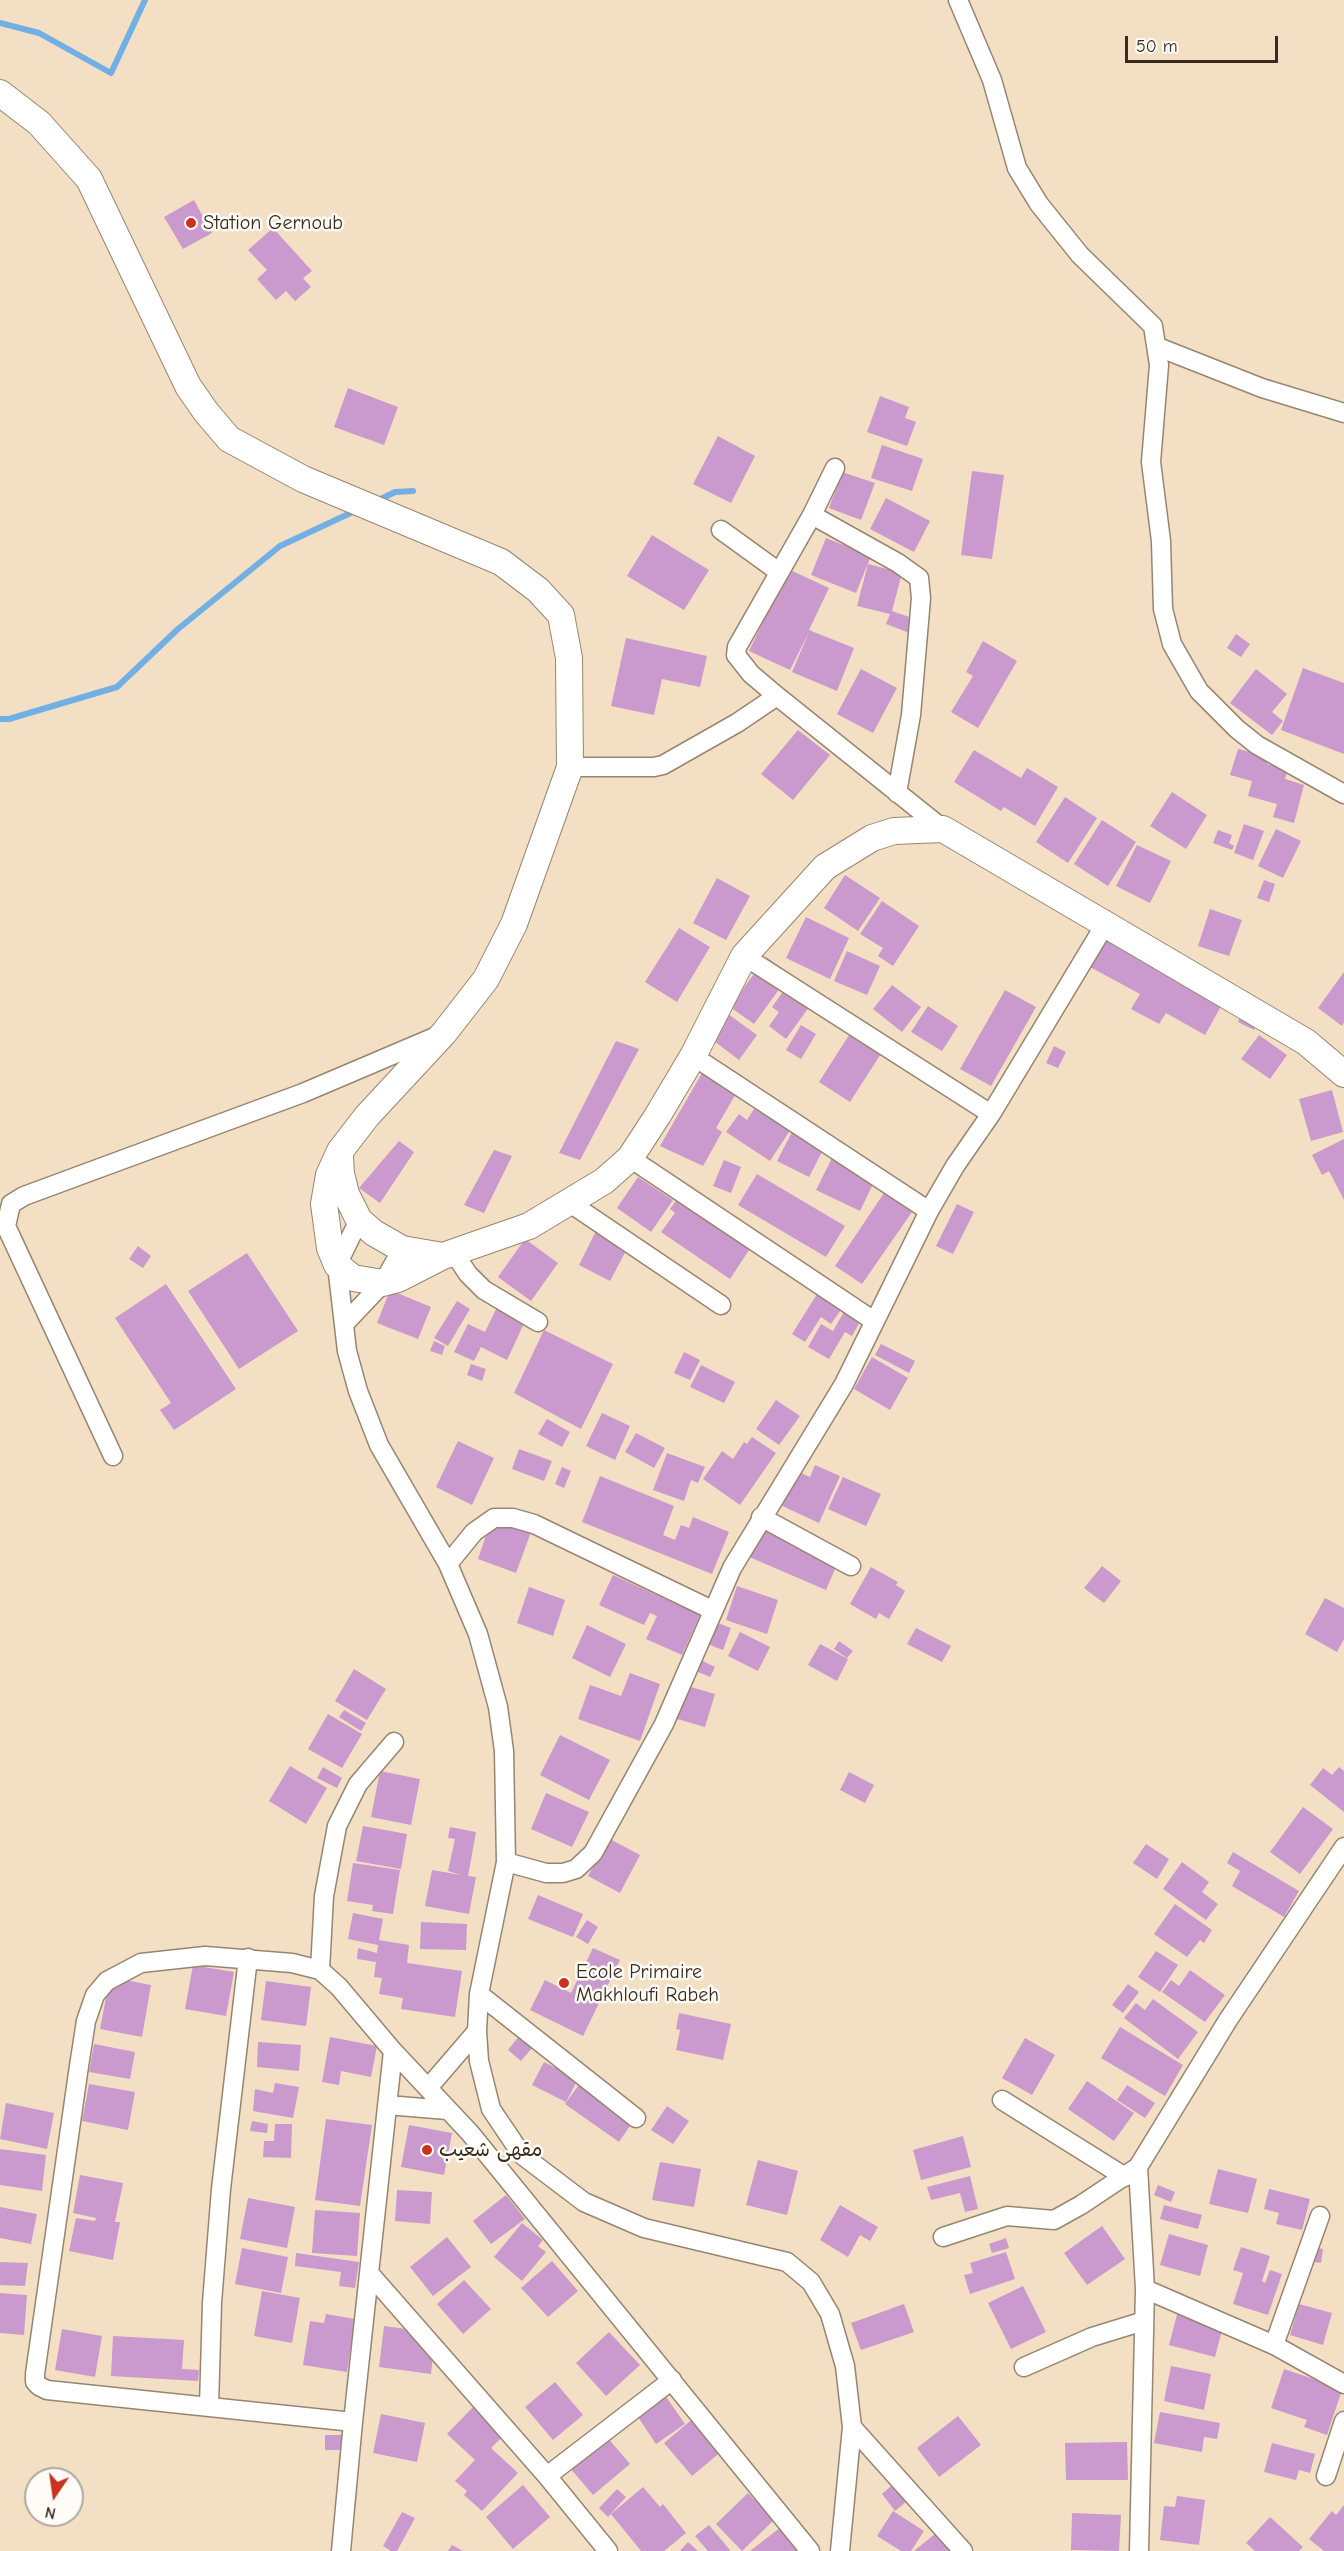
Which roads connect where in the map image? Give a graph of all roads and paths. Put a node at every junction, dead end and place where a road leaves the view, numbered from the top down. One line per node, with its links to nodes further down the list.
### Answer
1 (958, 0): 3 (street)
2 (0, 93): 10 (main road)
3 (1158, 347): 4 (street); 12 (street)
4 (1344, 413)
5 (835, 468): 6 (street)
6 (812, 515): 8 (street); 11 (street)
7 (721, 530): 8 (street)
8 (779, 572): 9 (street)
9 (777, 696): 10 (street); 11 (street)
10 (570, 767): 16 (main road)
11 (897, 793): 13 (street)
12 (1344, 794)
13 (943, 829): 14 (main road); 15 (main road)
14 (1106, 923): 18 (main road); 19 (street)
15 (744, 956): 17 (main road); 19 (street)
16 (444, 1033): 20 (main road); 33 (street)
17 (693, 1056): 21 (main road); 23 (street)
18 (1344, 1074)
19 (991, 1114): 23 (street)
20 (340, 1151): 24 (main road); 27 (main road)
21 (630, 1158): 22 (main road); 30 (street)
22 (570, 1203): 26 (main road); 29 (street)
23 (929, 1211): 30 (street)
24 (359, 1220): 25 (main road); 27 (street)
25 (402, 1249): 26 (main road); 28 (street)
26 (448, 1254): 28 (main road); 32 (street)
27 (337, 1265): 28 (main road); 31 (street)
28 (383, 1283): 31 (street)
29 (721, 1305)
30 (874, 1321): 34 (street)
31 (346, 1322): 35 (street)
32 (538, 1322)
33 (114, 1456)
34 (761, 1517): 36 (street); 37 (street)
35 (448, 1564): 37 (street); 40 (street)
36 (851, 1566)
37 (712, 1610): 40 (street)
38 (394, 1742): 42 (street)
39 (1344, 1847): 53 (street)
40 (506, 1862): 43 (street)
41 (248, 1958): 42 (street); 63 (street); 63 (street)
42 (320, 1970): 45 (street)
43 (479, 1994): 44 (street); 51 (street)
44 (477, 2031): 46 (street); 49 (street)
45 (393, 2051): 46 (street); 48 (street)
46 (428, 2088): 50 (street)
47 (1002, 2100): 53 (street)
48 (387, 2104): 50 (street); 56 (street)
49 (490, 2109): 52 (street); 66 (street)
50 (447, 2110): 52 (street)
51 (636, 2118)
52 (470, 2133): 61 (street)
53 (1131, 2172): 55 (street); 57 (street)
54 (1320, 2216): 59 (street)
55 (942, 2237)
56 (369, 2273): 65 (street); 67 (street)
57 (1145, 2289): 58 (street); 59 (street)
58 (1144, 2321): 60 (street); 74 (street)
59 (1274, 2345): 62 (street)
60 (1024, 2367)
61 (672, 2380): 67 (street); 71 (street)
62 (1344, 2384)
63 (209, 2406): 65 (street)
64 (1344, 2421): 68 (street)
65 (353, 2422): 69 (street)
66 (852, 2427): 72 (street); 73 (street)
67 (547, 2476): 70 (street)
68 (1326, 2476)
69 (341, 2551)
70 (608, 2551)
71 (810, 2551)
72 (840, 2551)
73 (963, 2551)
74 (1139, 2551)

